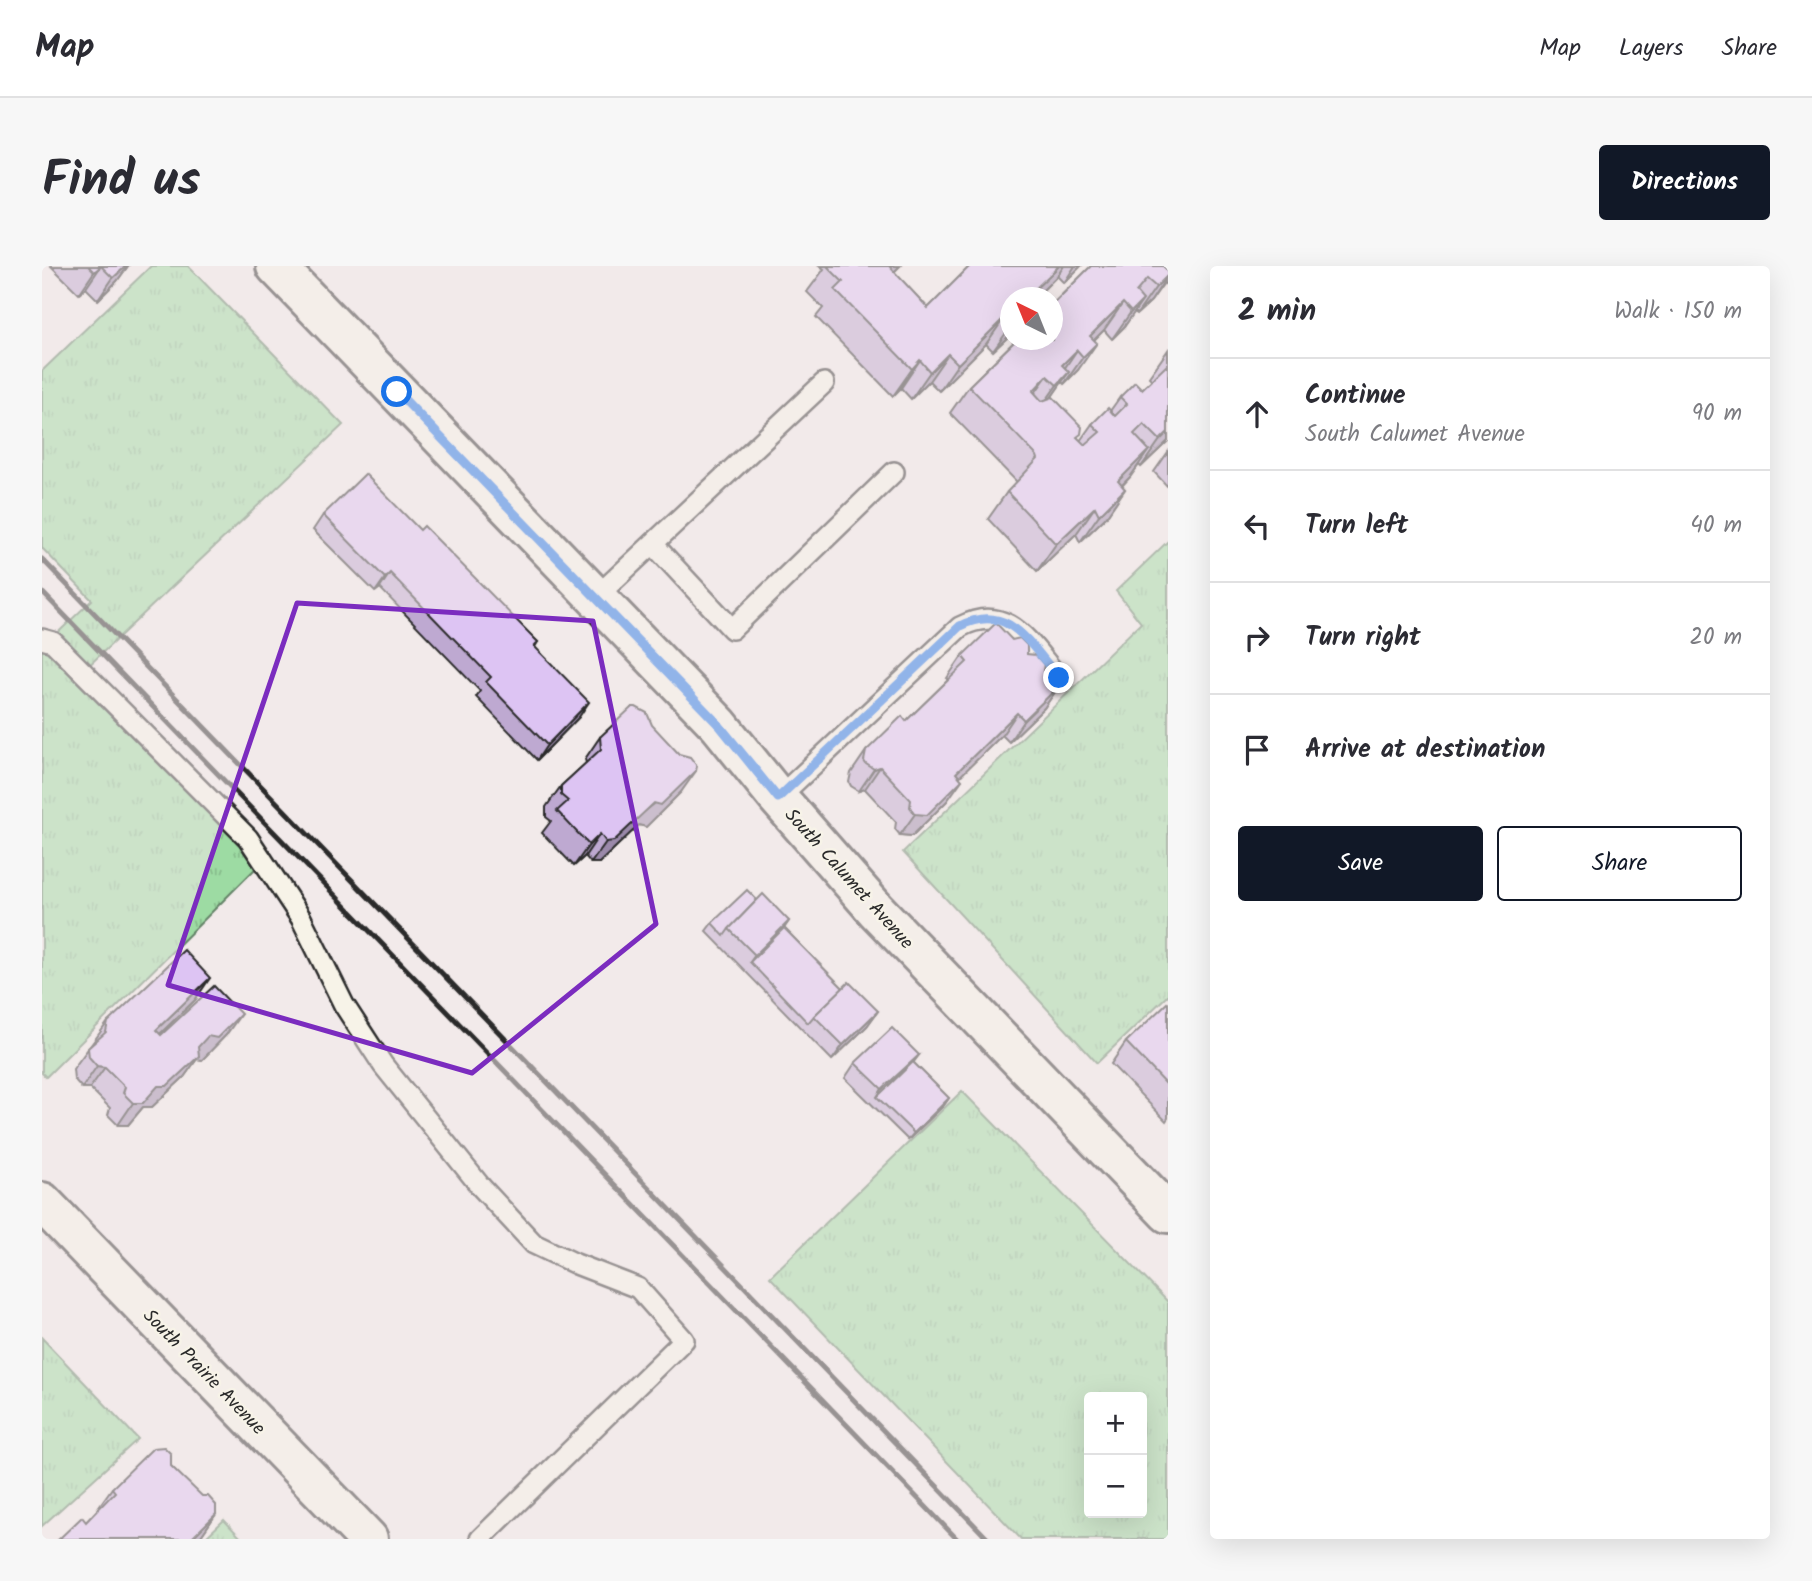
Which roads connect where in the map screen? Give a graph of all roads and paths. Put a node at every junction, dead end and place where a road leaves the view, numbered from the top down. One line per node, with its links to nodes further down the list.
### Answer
1 (276, 266): 5 (street, South Calumet Avenue)
2 (824, 383): 4 (lane)
3 (894, 471): 4 (lane)
4 (653, 544): 5 (lane)
5 (596, 597): 8 (street, South Calumet Avenue)
6 (42, 639): 12 (lane)
7 (1059, 678): 8 (lane)
8 (778, 798): 10 (street, South Calumet Avenue)
9 (42, 1202): 11 (street, South Prairie Avenue)
10 (1168, 1213)
11 (368, 1539)
12 (480, 1539)

